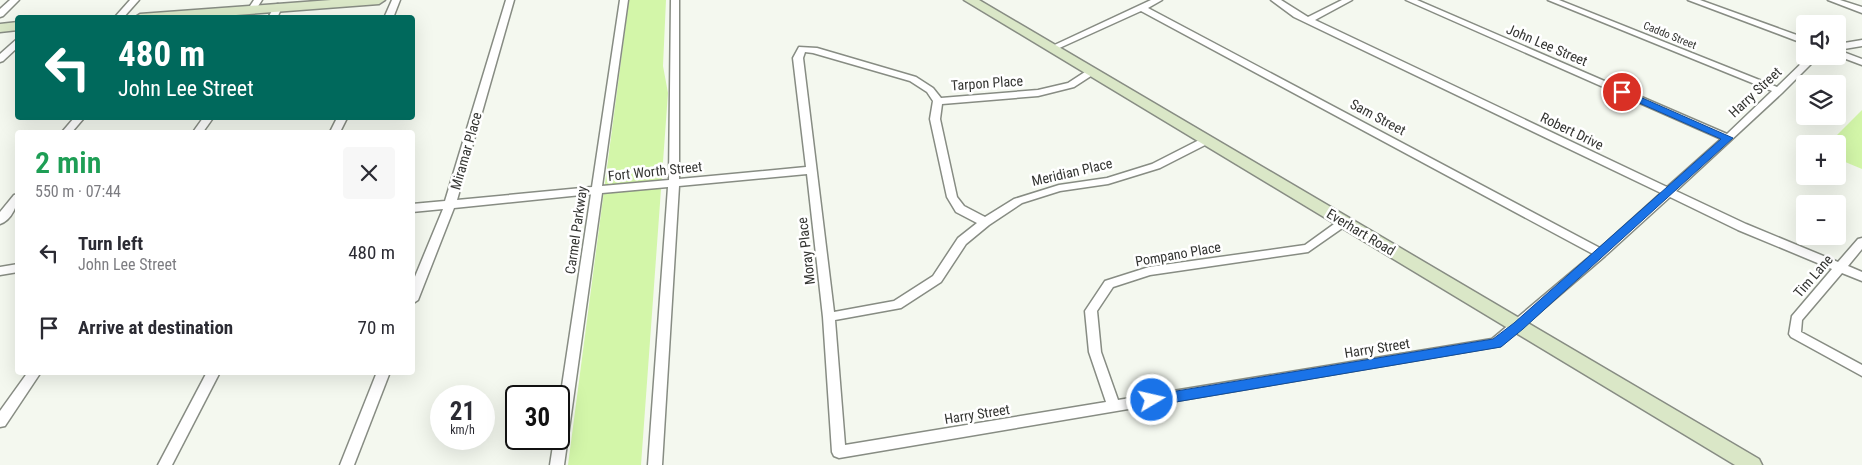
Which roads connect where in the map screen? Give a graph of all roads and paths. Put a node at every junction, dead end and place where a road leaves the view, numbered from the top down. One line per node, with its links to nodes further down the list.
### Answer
1 (15, 0): 20 (street)
2 (135, 0): 21 (street)
3 (379, 0): 19 (main road)
4 (396, 0): 23 (street)
5 (510, 0): 49 (street, Miramar Place)
6 (624, 0): 46 (street, Carmel Parkway)
7 (676, 0): 45 (street)
8 (970, 0): 31 (main road, Everhart Road)
9 (1158, 0): 17 (street)
10 (1275, 0): 24 (street, Robert Drive)
11 (1348, 0): 24 (street)
12 (1410, 0): 42 (street, John Lee Street)
13 (1552, 0): 38 (street, Caddo Street)
14 (1692, 0): 27 (street)
15 (1832, 0): 18 (street)
16 (255, 5): 19 (main road); 22 (main road)
17 (1141, 7): 31 (street); 55 (street, Sam Street)
18 (1862, 10)
19 (275, 12)
20 (0, 14)
21 (121, 15)
22 (172, 15)
23 (389, 15)
24 (1309, 20): 47 (street, Robert Drive)
25 (15, 26): 26 (main road)
26 (0, 28)
27 (1796, 38)
28 (1862, 43): 30 (street)
29 (15, 44): 34 (street)
30 (1846, 46)
31 (1052, 48): 37 (main road, Everhart Road)
32 (802, 49): 39 (street, Tarpon Place); 44 (street, Moray Place)
33 (1846, 56): 35 (street)
34 (0, 59)
35 (1862, 62)
36 (1805, 65): 38 (street, Harry Street)
37 (1091, 72): 39 (street, Tarpon Place); 43 (main road, Everhart Road)
38 (1779, 90): 42 (street, Harry Street)
39 (938, 101): 52 (street)
40 (77, 120): 41 (street)
41 (69, 130)
42 (1728, 138): 47 (street, Harry Street)
43 (1207, 140): 52 (street, Meridian Place); 53 (main road, Everhart Road)
44 (811, 170): 45 (street, Fort Worth Street); 61 (street, Moray Place)
45 (674, 184): 46 (street, Fort Worth Street); 73 (street)
46 (597, 192): 49 (street, Fort Worth Street); 72 (street, Carmel Parkway)
47 (1668, 192): 55 (street, Harry Street); 57 (street, Robert Drive)
48 (15, 201): 51 (street)
49 (450, 204): 50 (street, Fort Worth Street); 60 (street, Miramar Place)
50 (415, 208)
51 (0, 220)
52 (984, 222): 61 (street, Meridian Place)
53 (1345, 222): 62 (main road, Everhart Road); 67 (street, Pompano Place)
54 (1862, 242): 57 (street, Tim Lane)
55 (1601, 253): 62 (street, Harry Street)
56 (15, 269): 58 (street)
57 (1840, 269): 59 (street, Robert Drive); 63 (street, Tim Lane)
58 (0, 272)
59 (1862, 277)
60 (415, 292)
61 (829, 317): 69 (street, Moray Place)
62 (1519, 326): 67 (street, Harry Street); 74 (main road, Everhart Road)
63 (1862, 371)
64 (33, 375): 68 (street)
65 (212, 375): 70 (street)
66 (383, 375): 71 (street)
67 (1114, 407): 69 (street, Harry Street)
68 (0, 422)
69 (838, 452)
70 (164, 465)
71 (347, 465)
72 (557, 465)
73 (655, 465)
74 (1752, 465)

